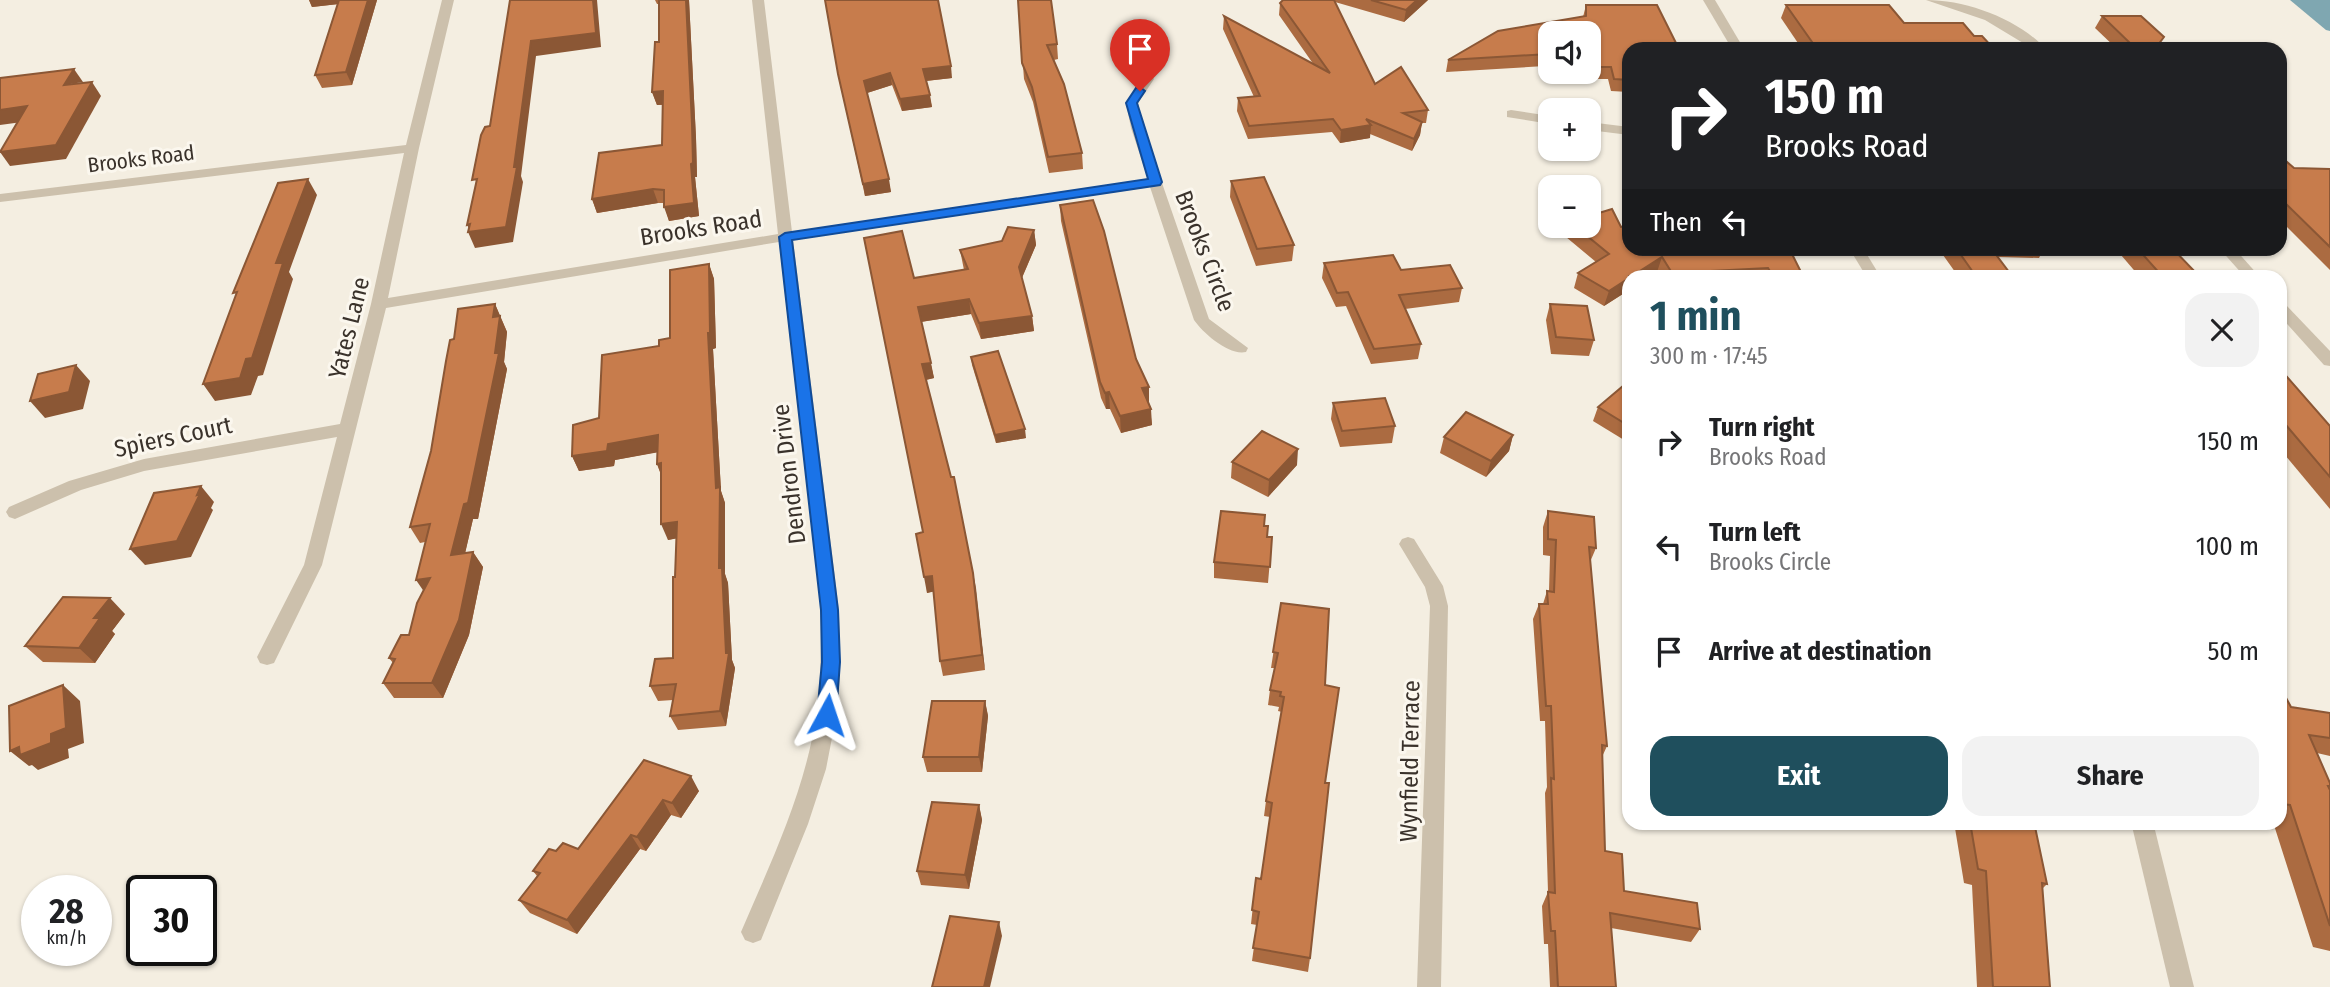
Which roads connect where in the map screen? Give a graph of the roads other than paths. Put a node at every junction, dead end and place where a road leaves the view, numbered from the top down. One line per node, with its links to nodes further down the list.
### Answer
1 (448, 0): 12 (street, Yates Lane)
2 (758, 0): 15 (street, Dendron Drive)
3 (1709, 0): 5 (street)
4 (1932, 0): 6 (street)
5 (1734, 42)
6 (2029, 42)
7 (1148, 79): 13 (street, Brooks Circle)
8 (1511, 114): 9 (street)
9 (1538, 118)
10 (1601, 128): 11 (street)
11 (1622, 130)
12 (412, 148): 14 (street, Brooks Road); 18 (street, Yates Lane)
13 (1155, 182): 15 (street, Brooks Road); 20 (street, Brooks Circle)
14 (0, 198)
15 (785, 237): 18 (street, Brooks Road); 27 (street, Dendron Drive)
16 (2233, 256): 17 (street)
17 (2246, 270)
18 (379, 304): 22 (street, Yates Lane)
19 (2287, 315): 21 (street)
20 (1240, 348)
21 (2330, 361)
22 (347, 429): 23 (street, Spiers Court); 25 (street, Yates Lane)
23 (15, 512)
24 (1408, 544): 28 (street, Wynfield Terrace)
25 (267, 657)
26 (2144, 830): 29 (street)
27 (753, 932)
28 (1429, 987)
29 (2182, 987)

